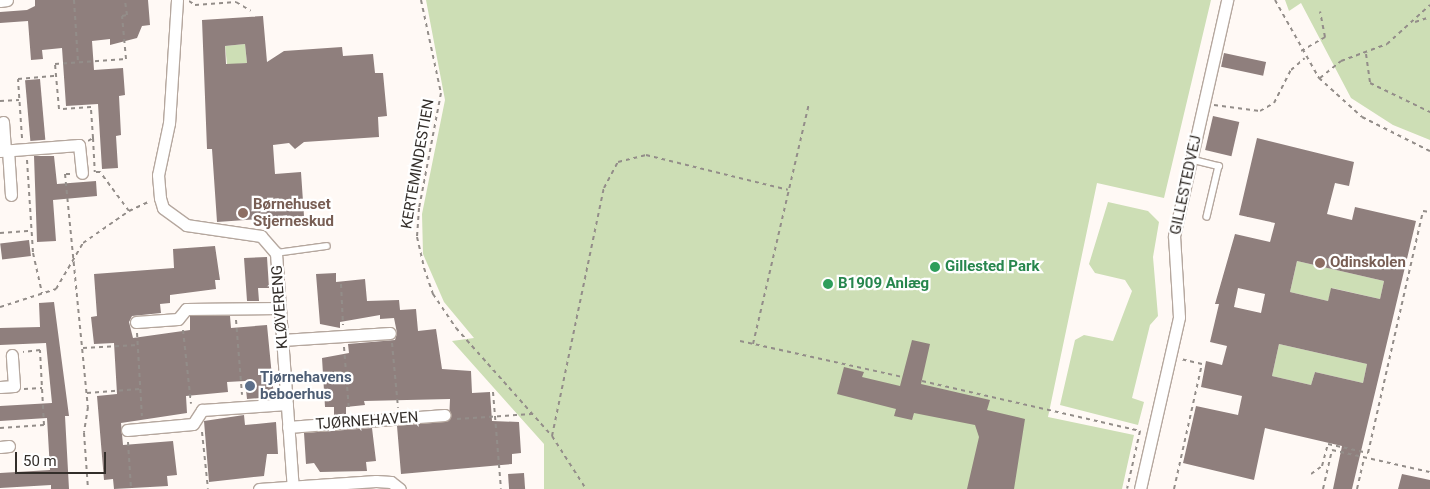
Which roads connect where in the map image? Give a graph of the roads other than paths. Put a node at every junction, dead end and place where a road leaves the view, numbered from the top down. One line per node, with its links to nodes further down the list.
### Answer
1 (8, 0): 4 (street)
2 (177, 0): 12 (street, KLØVERENG)
3 (1227, 0): 7 (street, GILLESTEDVEJ)
4 (0, 1)
5 (3, 122): 6 (street)
6 (4, 150): 8 (street); 9 (street)
7 (1190, 159): 10 (lane); 26 (street, GILLESTEDVEJ)
8 (82, 173)
9 (11, 195)
10 (1207, 217)
11 (327, 246): 12 (lane)
12 (276, 253): 13 (street, KLØVERENG)
13 (280, 308): 14 (street); 16 (street, KLØVERENG)
14 (136, 322)
15 (390, 332): 16 (street)
16 (282, 340): 19 (street, KLØVERENG)
17 (15, 354): 18 (street)
18 (0, 387)
19 (287, 404): 21 (street, KLØVERENG); 22 (street)
20 (445, 415): 21 (street, TJØRNEHAVEN)
21 (288, 427): 23 (street, KLØVERENG)
22 (127, 430)
23 (293, 488): 24 (street); 25 (street)
24 (259, 489)
25 (400, 489)
26 (1140, 489)

